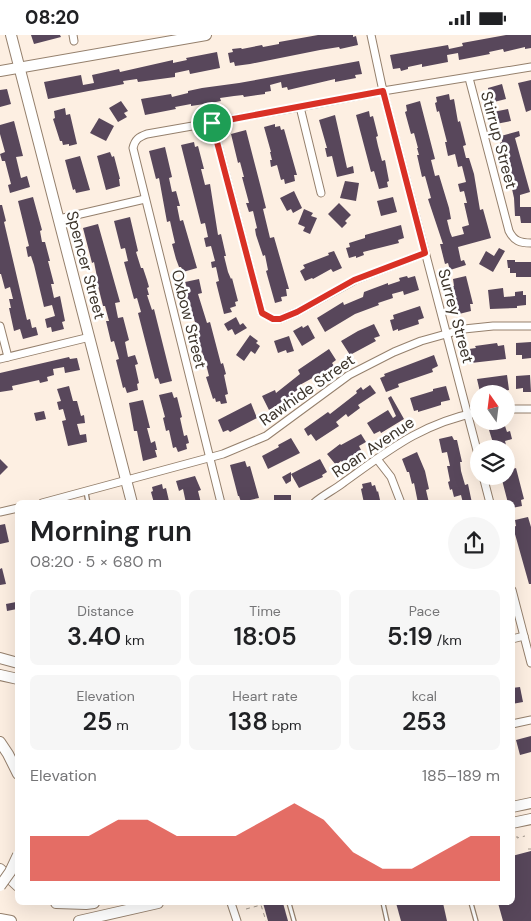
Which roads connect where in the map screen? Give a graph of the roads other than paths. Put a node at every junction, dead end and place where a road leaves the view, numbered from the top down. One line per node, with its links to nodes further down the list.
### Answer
1 (11, 35): 4 (main road, Spencer Street)
2 (206, 35): 4 (main road)
3 (371, 35): 8 (street, Surrey Street)
4 (20, 67): 6 (main road); 13 (main road, Spencer Street)
5 (531, 67): 7 (street)
6 (0, 71)
7 (469, 78): 8 (street); 14 (street, Stirrup Street)
8 (383, 91): 9 (street); 15 (street, Surrey Street)
9 (300, 107): 10 (street); 11 (street)
10 (212, 123): 12 (street, Oxbow Street); 15 (street)
11 (322, 193)
12 (145, 199): 13 (street); 26 (street, Oxbow Street)
13 (59, 219): 19 (main road, Spencer Street)
14 (531, 243)
15 (425, 253): 18 (street, Surrey Street)
16 (531, 325): 18 (street, Rawhide Street)
17 (0, 326): 20 (street)
18 (446, 334): 24 (street, Surrey Street); 26 (street, Rawhide Street)
19 (90, 337): 20 (street); 28 (main road, Spencer Street)
20 (8, 357): 21 (street)
21 (0, 359)
22 (515, 409): 23 (street)
23 (531, 409)
24 (468, 414): 25 (street, Surrey Street); 27 (street, Roan Avenue)
25 (474, 440)
26 (209, 458): 28 (street, Rawhide Street); 34 (street, Oxbow Street)
27 (377, 459): 35 (street, Roan Avenue); 36 (street)
28 (126, 481): 30 (street, Rawhide Street); 33 (main road, Spencer Street)
29 (485, 485): 37 (street)
30 (86, 491): 31 (street, Rawhide Street); 32 (lane)
31 (53, 500)
32 (88, 500)
33 (131, 500)
34 (220, 500)
35 (319, 500)
36 (400, 500)
37 (489, 500)
38 (15, 509): 39 (street)
39 (0, 512)
40 (515, 602): 41 (street)
41 (524, 637): 42 (street); 45 (street)
42 (515, 638)
43 (0, 658): 44 (main road)
44 (15, 662)
45 (531, 663)
46 (0, 675): 47 (main road)
47 (15, 678)
48 (531, 720): 49 (street)
49 (515, 723)
50 (0, 742): 51 (main road)
51 (15, 768)
52 (531, 803): 53 (main road)
53 (515, 806)
54 (531, 819): 55 (main road)
55 (515, 822)
56 (15, 861): 59 (main road, bridge)
57 (0, 869): 58 (main road)
58 (15, 884)
59 (0, 886)
60 (150, 905): 65 (main road)
61 (232, 905): 70 (street)
62 (290, 905): 71 (lane)
63 (383, 905): 72 (lane)
64 (472, 905): 73 (lane)
65 (104, 916): 68 (main road); 69 (main road)
66 (0, 919): 67 (main road)
67 (11, 921)
68 (79, 921)
69 (92, 921)
70 (237, 921)
71 (294, 921)
72 (387, 921)
73 (476, 921)

